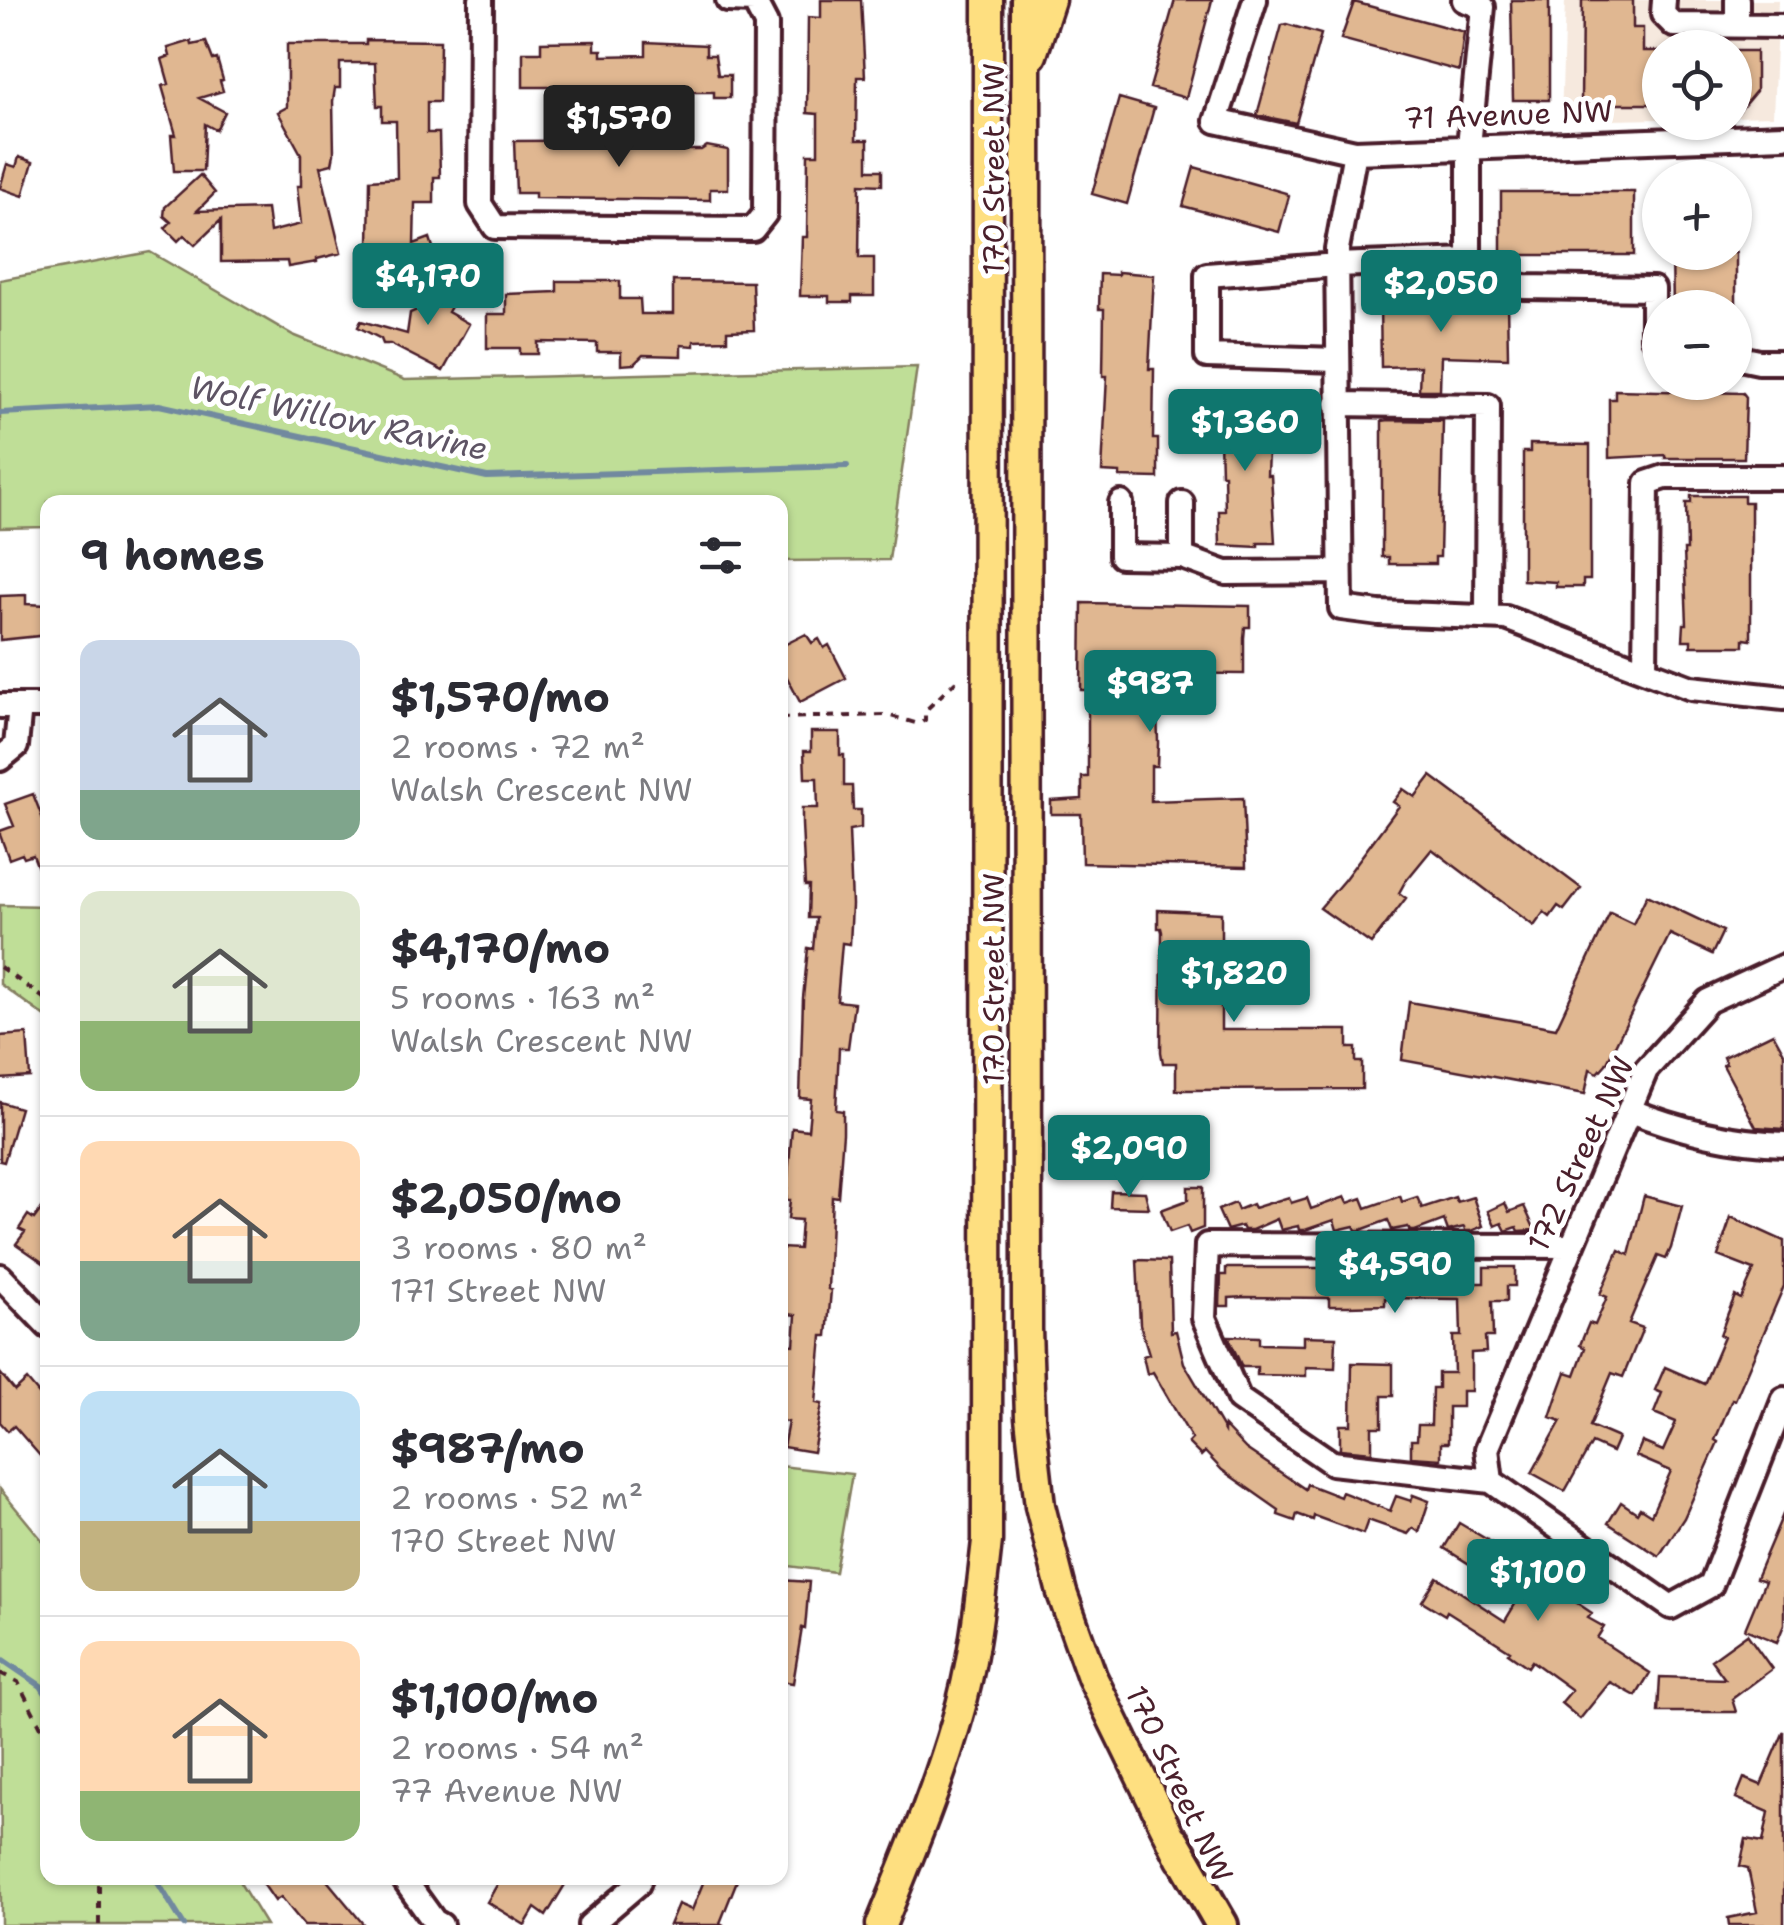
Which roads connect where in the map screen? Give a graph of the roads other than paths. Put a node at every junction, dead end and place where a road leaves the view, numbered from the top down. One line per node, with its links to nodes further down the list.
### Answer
1 (481, 0): 11 (street)
2 (728, 0): 11 (street)
3 (972, 0): 14 (main road)
4 (988, 0): 14 (main road, 170 Street NW)
5 (1026, 0): 15 (main road, 170 Street NW)
6 (1050, 0): 15 (main road)
7 (1256, 0): 18 (street, 71 Avenue NW)
8 (1464, 0): 17 (street)
9 (1664, 0): 12 (street)
10 (1737, 0): 12 (street)
11 (754, 1)
12 (1737, 26): 13 (street)
13 (1784, 26)
14 (988, 51): 50 (main road, 170 Street NW)
15 (1026, 71): 45 (main road, 170 Street NW)
16 (1784, 136): 17 (street, 71 Avenue NW)
17 (1469, 146): 18 (street, 71 Avenue NW); 19 (street)
18 (1354, 152): 20 (street)
19 (1469, 260): 20 (street); 21 (street)
20 (1338, 264): 23 (street); 23 (street)
21 (1653, 290)
22 (1752, 358): 24 (street)
23 (1337, 360): 25 (street)
24 (1784, 362)
25 (1337, 404): 30 (street); 31 (street)
26 (1784, 477): 32 (street)
27 (1121, 503): 29 (street)
28 (1182, 503): 29 (street)
29 (1182, 557): 30 (street)
30 (1339, 572): 31 (street)
31 (1487, 616): 32 (street)
32 (1645, 670): 33 (street)
33 (1784, 698)
34 (10, 706): 35 (street); 36 (street)
35 (40, 706)
36 (0, 759)
37 (1784, 966): 38 (street, 172 Street NW)
38 (1629, 1110): 39 (street); 40 (street, 172 Street NW)
39 (1784, 1144)
40 (1570, 1246): 44 (street, 172 Street NW); 44 (street)
41 (0, 1276): 42 (street)
42 (40, 1318)
43 (1784, 1399): 44 (street)
44 (1491, 1480)
45 (1174, 1842): 51 (main road, 170 Street NW); 52 (highway)
46 (408, 1885): 48 (street)
47 (637, 1885): 49 (street)
48 (440, 1925)
49 (590, 1925)
50 (882, 1925)
51 (1206, 1925)
52 (1222, 1925)

